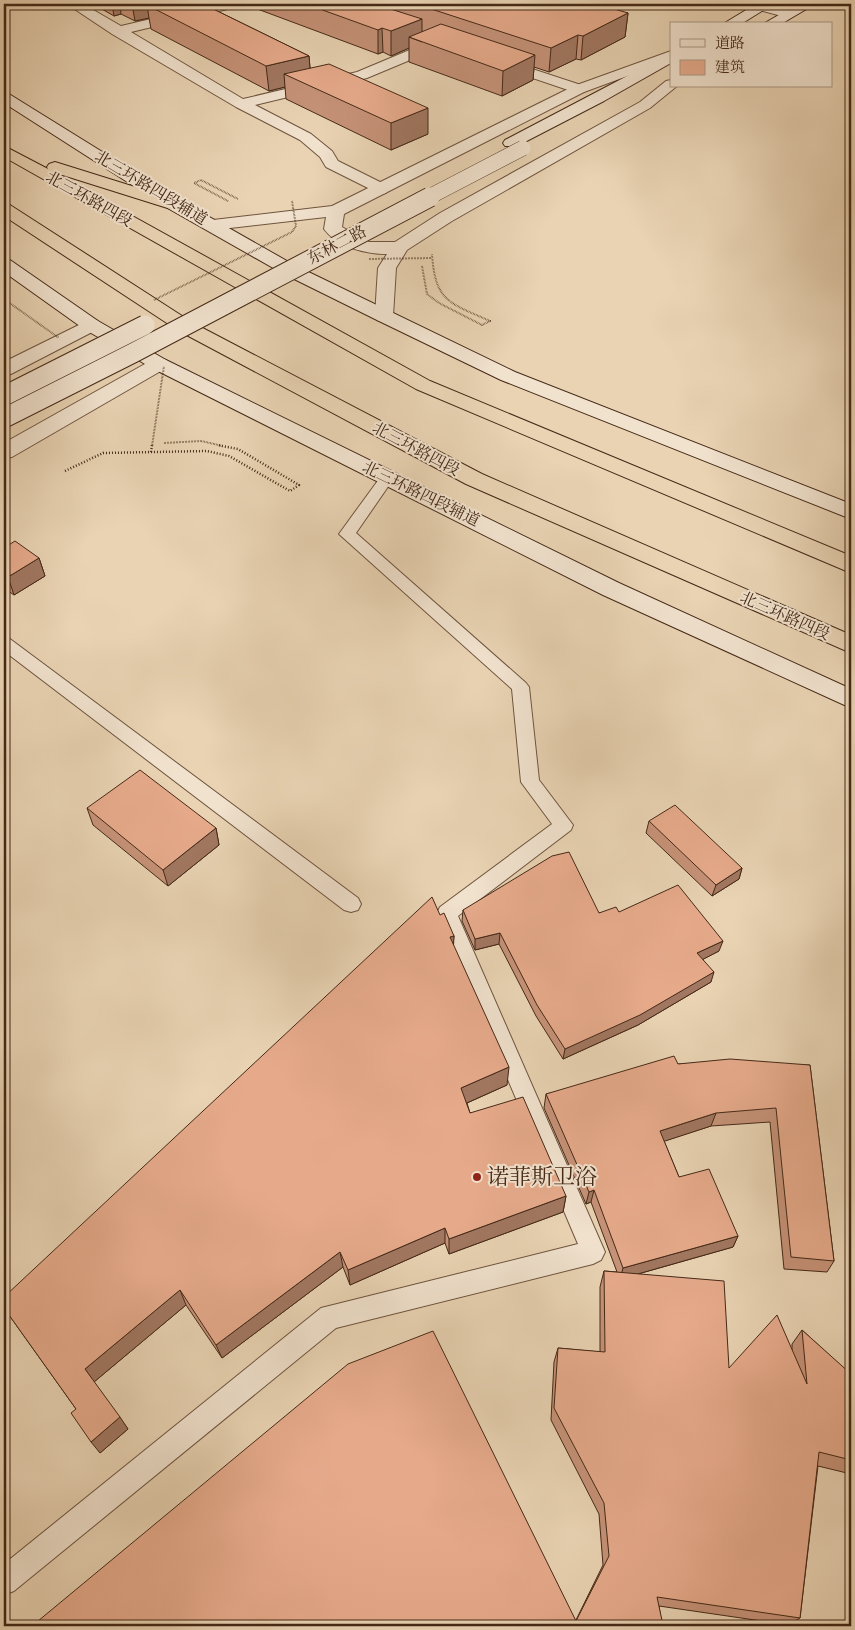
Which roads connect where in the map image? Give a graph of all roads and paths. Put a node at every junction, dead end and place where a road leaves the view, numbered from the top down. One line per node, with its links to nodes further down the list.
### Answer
1 (74, 4): 8 (main road)
2 (231, 4): 8 (main road)
3 (808, 4): 5 (main road)
4 (760, 5): 5 (main road); 6 (main road)
5 (789, 14): 7 (main road)
6 (733, 22)
7 (774, 22)
8 (117, 31): 17 (main road)
9 (423, 36): 17 (main road)
10 (670, 56): 15 (main road)
11 (670, 57): 18 (main road, 东林二路)
12 (487, 58): 15 (main road)
13 (670, 73): 18 (main road, 东林二路)
14 (670, 85): 26 (main road)
15 (579, 89): 20 (main road)
16 (4, 97): 22 (main road, 北三环路四段辅道)
17 (241, 104): 20 (main road)
18 (517, 146): 32 (main road, 东林二路); 42 (main road, 东林二路, bridge)
19 (4, 150): 22 (highway); 49 (highway, 北三环路四段)
20 (380, 190): 24 (main road)
21 (292, 202): 34 (path, bridge)
22 (177, 206): 25 (main road, 北三环路四段辅道)
23 (4, 209): 51 (highway, 北三环路四段)
24 (336, 211): 25 (main road); 26 (main road)
25 (213, 225): 36 (main road, 北三环路四段辅道)
26 (400, 247): 36 (main road)
27 (432, 251): 28 (path, bridge)
28 (432, 258): 29 (path, bridge); 31 (path)
29 (365, 260)
30 (4, 264): 37 (main road, 北三环路四段辅道)
31 (422, 266)
32 (208, 294)
33 (4, 299): 38 (path, bridge)
34 (146, 304)
35 (182, 307): 41 (main road, bridge)
36 (384, 316): 48 (main road, 北三环路四段辅道)
37 (91, 325): 39 (main road, 北三环路四段辅道); 40 (main road)
38 (66, 343)
39 (161, 364): 44 (main road); 45 (path, bridge); 47 (main road, 北三环路四段辅道)
40 (4, 370)
41 (4, 396)
42 (4, 418)
43 (164, 443): 45 (path)
44 (4, 452)
45 (152, 452): 46 (path)
46 (64, 471)
47 (387, 478): 52 (main road, 北三环路四段辅道); 54 (lane)
48 (851, 512)
49 (851, 565)
50 (4, 643): 53 (lane)
51 (851, 645)
52 (851, 699)
53 (351, 904)
54 (4, 1581)

